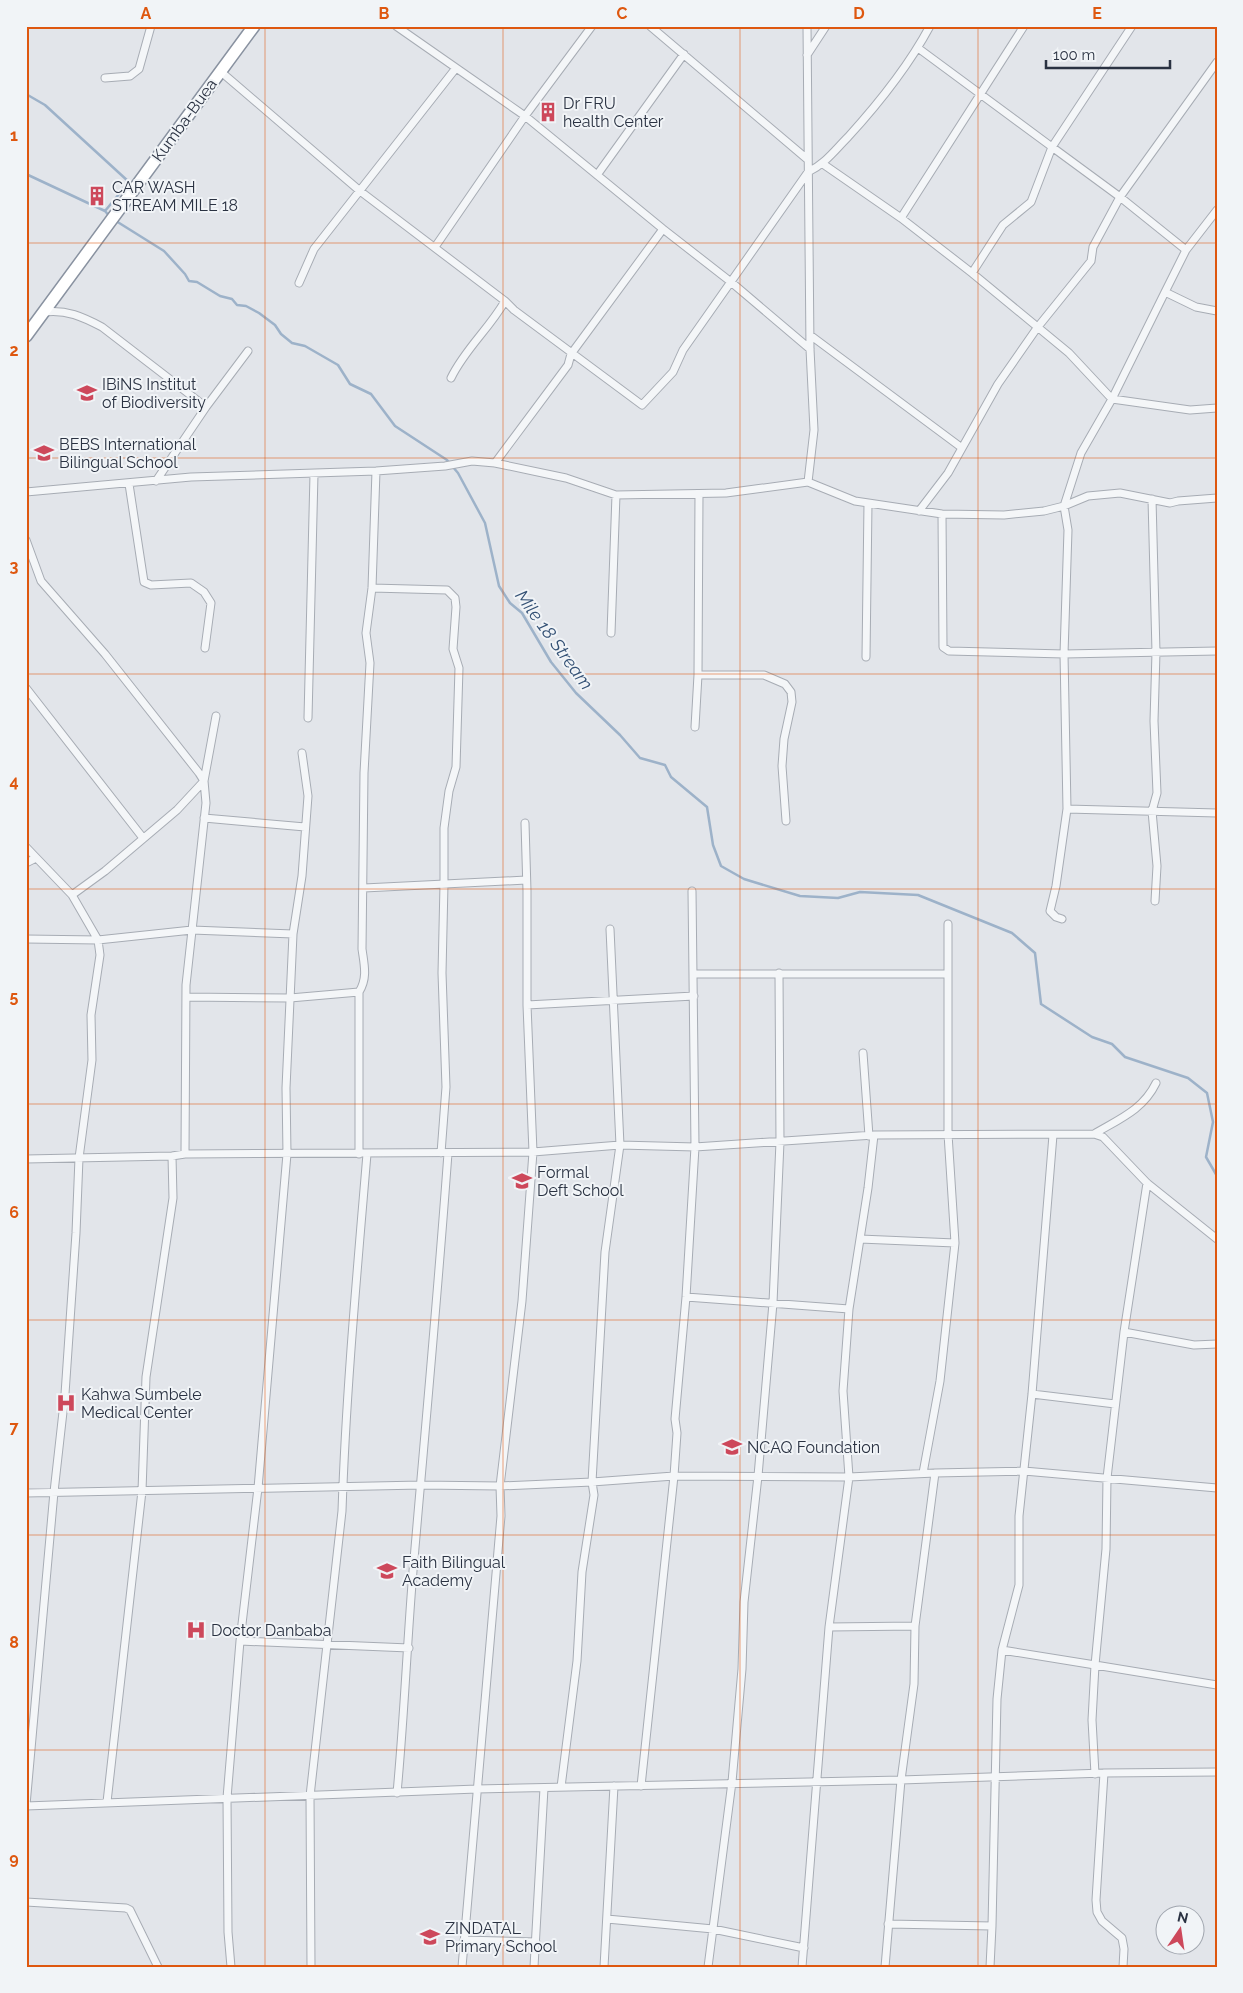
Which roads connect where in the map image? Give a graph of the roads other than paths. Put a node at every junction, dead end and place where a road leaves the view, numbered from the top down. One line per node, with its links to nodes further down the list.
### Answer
1 (151, 26): 17 (street)
2 (254, 26): 16 (highway, Kumba-Buea)
3 (396, 26): 15 (street)
4 (592, 26): 19 (street)
5 (650, 26): 12 (street)
6 (807, 26): 13 (street)
7 (826, 26): 13 (street)
8 (930, 26): 11 (street)
9 (1024, 26): 18 (street)
10 (1132, 26): 20 (street)
11 (918, 48): 18 (street); 22 (street)
12 (684, 54): 21 (street); 24 (street)
13 (807, 55): 21 (street)
14 (1217, 62): 26 (street)
15 (456, 68): 19 (street); 25 (street)
16 (220, 72): 25 (street); 38 (highway, Kumba-Buea)
17 (105, 78)
18 (981, 96): 20 (street); 28 (street)
19 (525, 116): 24 (street); 30 (street)
20 (1052, 147): 26 (street); 32 (street)
21 (807, 159): 23 (street)
22 (823, 164): 23 (street); 28 (street)
23 (808, 172): 33 (street); 40 (street)
24 (596, 174): 29 (street)
25 (360, 192): 30 (street); 34 (street)
26 (1120, 197): 31 (street); 39 (street)
27 (1217, 210): 31 (street)
28 (901, 218): 32 (street)
29 (663, 229): 33 (street); 44 (street)
30 (435, 247): 36 (street)
31 (1186, 250): 35 (street)
32 (972, 273): 39 (street)
33 (731, 282): 42 (street); 44 (street)
34 (299, 283)
35 (1165, 292): 37 (street); 46 (street)
36 (505, 301): 44 (street); 45 (street)
37 (1217, 311)
38 (44, 312): 41 (highway, Kumba-Buea); 47 (street)
39 (1037, 328): 46 (street); 49 (street)
40 (810, 335): 42 (street); 49 (street)
41 (26, 336)
42 (810, 349): 54 (street)
43 (248, 351): 47 (street)
44 (571, 354): 50 (street)
45 (451, 378)
46 (1112, 399): 48 (street); 62 (street)
47 (206, 407): 53 (street)
48 (1217, 408)
49 (962, 448): 63 (street)
50 (495, 463): 51 (street); 58 (street)
51 (376, 471): 52 (street); 66 (street)
52 (314, 474): 53 (street); 76 (street)
53 (156, 481): 55 (street)
54 (808, 482): 57 (street); 61 (street)
55 (129, 484): 56 (street); 68 (street)
56 (26, 492)
57 (699, 494): 58 (street); 73 (street)
58 (616, 495): 67 (street)
59 (1217, 498): 60 (street)
60 (1152, 499): 62 (street); 69 (street)
61 (868, 503): 63 (street); 72 (street)
62 (1064, 506): 64 (street); 71 (street)
63 (919, 510): 64 (street)
64 (942, 514): 71 (street)
65 (26, 540): 79 (street)
66 (372, 588): 92 (street); 93 (street)
67 (611, 633)
68 (205, 648)
69 (1156, 652): 70 (street); 71 (street); 81 (street)
70 (1217, 652)
71 (1064, 654): 80 (street)
72 (866, 657)
73 (698, 675): 77 (street); 84 (street)
74 (26, 688): 87 (street)
75 (216, 716): 79 (street)
76 (308, 718)
77 (695, 727)
78 (302, 753): 86 (street)
79 (204, 781): 83 (street); 87 (street)
80 (1067, 809): 81 (street); 97 (street)
81 (1152, 811): 82 (street); 96 (street)
82 (1217, 813)
83 (204, 818): 86 (street); 100 (street)
84 (786, 821)
85 (525, 823): 91 (street)
86 (304, 827): 101 (street)
87 (143, 838): 95 (street)
88 (26, 846): 89 (street)
89 (36, 858): 90 (street); 95 (street)
90 (26, 863)
91 (526, 880): 92 (street); 112 (street)
92 (444, 884): 93 (street); 123 (street)
93 (364, 888): 107 (street)
94 (692, 891): 105 (street)
95 (72, 895): 103 (street)
96 (1155, 900)
97 (1062, 919)
98 (948, 924): 106 (street)
99 (610, 929): 111 (street)
100 (192, 930): 101 (street); 103 (street); 109 (street)
101 (293, 934): 110 (street)
102 (26, 939): 103 (street)
103 (98, 940): 129 (street)
104 (779, 973): 105 (street); 106 (street); 119 (street)
105 (694, 974): 108 (street)
106 (948, 974): 115 (street)
107 (359, 992): 110 (street); 126 (street)
108 (694, 996): 111 (street); 121 (street)
109 (186, 997): 110 (street); 124 (street)
110 (290, 998): 125 (street)
111 (614, 999): 112 (street); 120 (street)
112 (527, 1005): 122 (street)
113 (863, 1053): 117 (street)
114 (1156, 1083): 116 (street)
115 (948, 1134): 117 (street); 118 (street); 134 (street)
116 (1094, 1134): 118 (street); 131 (street)
117 (872, 1135): 119 (street); 133 (street)
118 (1053, 1135): 140 (street)
119 (780, 1142): 121 (street); 136 (street)
120 (620, 1145): 121 (street); 122 (street); 149 (street)
121 (695, 1147): 135 (street)
122 (533, 1152): 123 (street); 151 (street)
123 (445, 1153): 127 (street); 150 (street)
124 (185, 1154): 125 (street); 128 (street)
125 (287, 1154): 126 (street); 153 (street)
126 (359, 1154): 127 (street)
127 (368, 1154): 152 (street)
128 (172, 1156): 129 (street); 155 (street)
129 (79, 1158): 130 (street); 156 (street)
130 (26, 1159)
131 (1147, 1183): 132 (street); 138 (street)
132 (1217, 1238)
133 (860, 1239): 134 (street); 137 (street)
134 (955, 1243): 143 (street)
135 (686, 1297): 136 (street); 145 (street)
136 (773, 1303): 137 (street); 146 (street)
137 (849, 1309): 147 (street)
138 (1124, 1332): 139 (street); 141 (street)
139 (1217, 1344)
140 (1032, 1394): 141 (street); 142 (street)
141 (1115, 1404): 148 (street)
142 (1024, 1471): 144 (street); 148 (street); 163 (street)
143 (923, 1473): 144 (street); 147 (street)
144 (935, 1473): 158 (street)
145 (674, 1476): 146 (street); 149 (street); 174 (street)
146 (758, 1476): 147 (street); 171 (street)
147 (849, 1477): 159 (street)
148 (1106, 1478): 154 (street); 164 (street)
149 (592, 1482): 151 (street); 175 (street)
150 (421, 1485): 151 (street); 152 (street); 162 (street)
151 (500, 1486): 177 (street)
152 (342, 1487): 153 (street); 161 (street)
153 (258, 1488): 155 (street); 160 (street)
154 (1217, 1488)
155 (142, 1491): 156 (street); 181 (street)
156 (54, 1492): 157 (street); 182 (street)
157 (26, 1493)
158 (915, 1626): 159 (street); 170 (street)
159 (829, 1627): 172 (street)
160 (240, 1641): 161 (street); 180 (street)
161 (328, 1645): 162 (street); 179 (street)
162 (409, 1648): 178 (street)
163 (1002, 1650): 164 (street); 169 (street)
164 (1095, 1665): 165 (street); 168 (street)
165 (1217, 1685)
166 (1217, 1772): 167 (street)
167 (1104, 1773): 168 (street); 201 (street)
168 (1095, 1774): 169 (street)
169 (995, 1776): 170 (street); 186 (street)
170 (901, 1780): 172 (street); 185 (street)
171 (732, 1782): 172 (street); 174 (street); 187 (street)
172 (817, 1782): 190 (street)
173 (614, 1786): 174 (street); 175 (street); 184 (street)
174 (641, 1786)
175 (562, 1787): 176 (street)
176 (544, 1788): 177 (street); 189 (street)
177 (477, 1789): 178 (street); 188 (street)
178 (397, 1792): 179 (street)
179 (310, 1796): 180 (street); 193 (street)
180 (226, 1798): 181 (street); 192 (street)
181 (107, 1802): 182 (street)
182 (26, 1806)
183 (26, 1902): 191 (street)
184 (607, 1919): 187 (street); 196 (street)
185 (888, 1924): 186 (street); 199 (street)
186 (992, 1926): 200 (street)
187 (713, 1929): 190 (street); 197 (street)
188 (464, 1940): 189 (street); 194 (street)
189 (536, 1942): 195 (street)
190 (804, 1948): 198 (street)
191 (158, 1967)
192 (231, 1967)
193 (311, 1967)
194 (462, 1967)
195 (534, 1967)
196 (604, 1967)
197 (708, 1967)
198 (802, 1967)
199 (885, 1967)
200 (990, 1967)
201 (1123, 1967)

